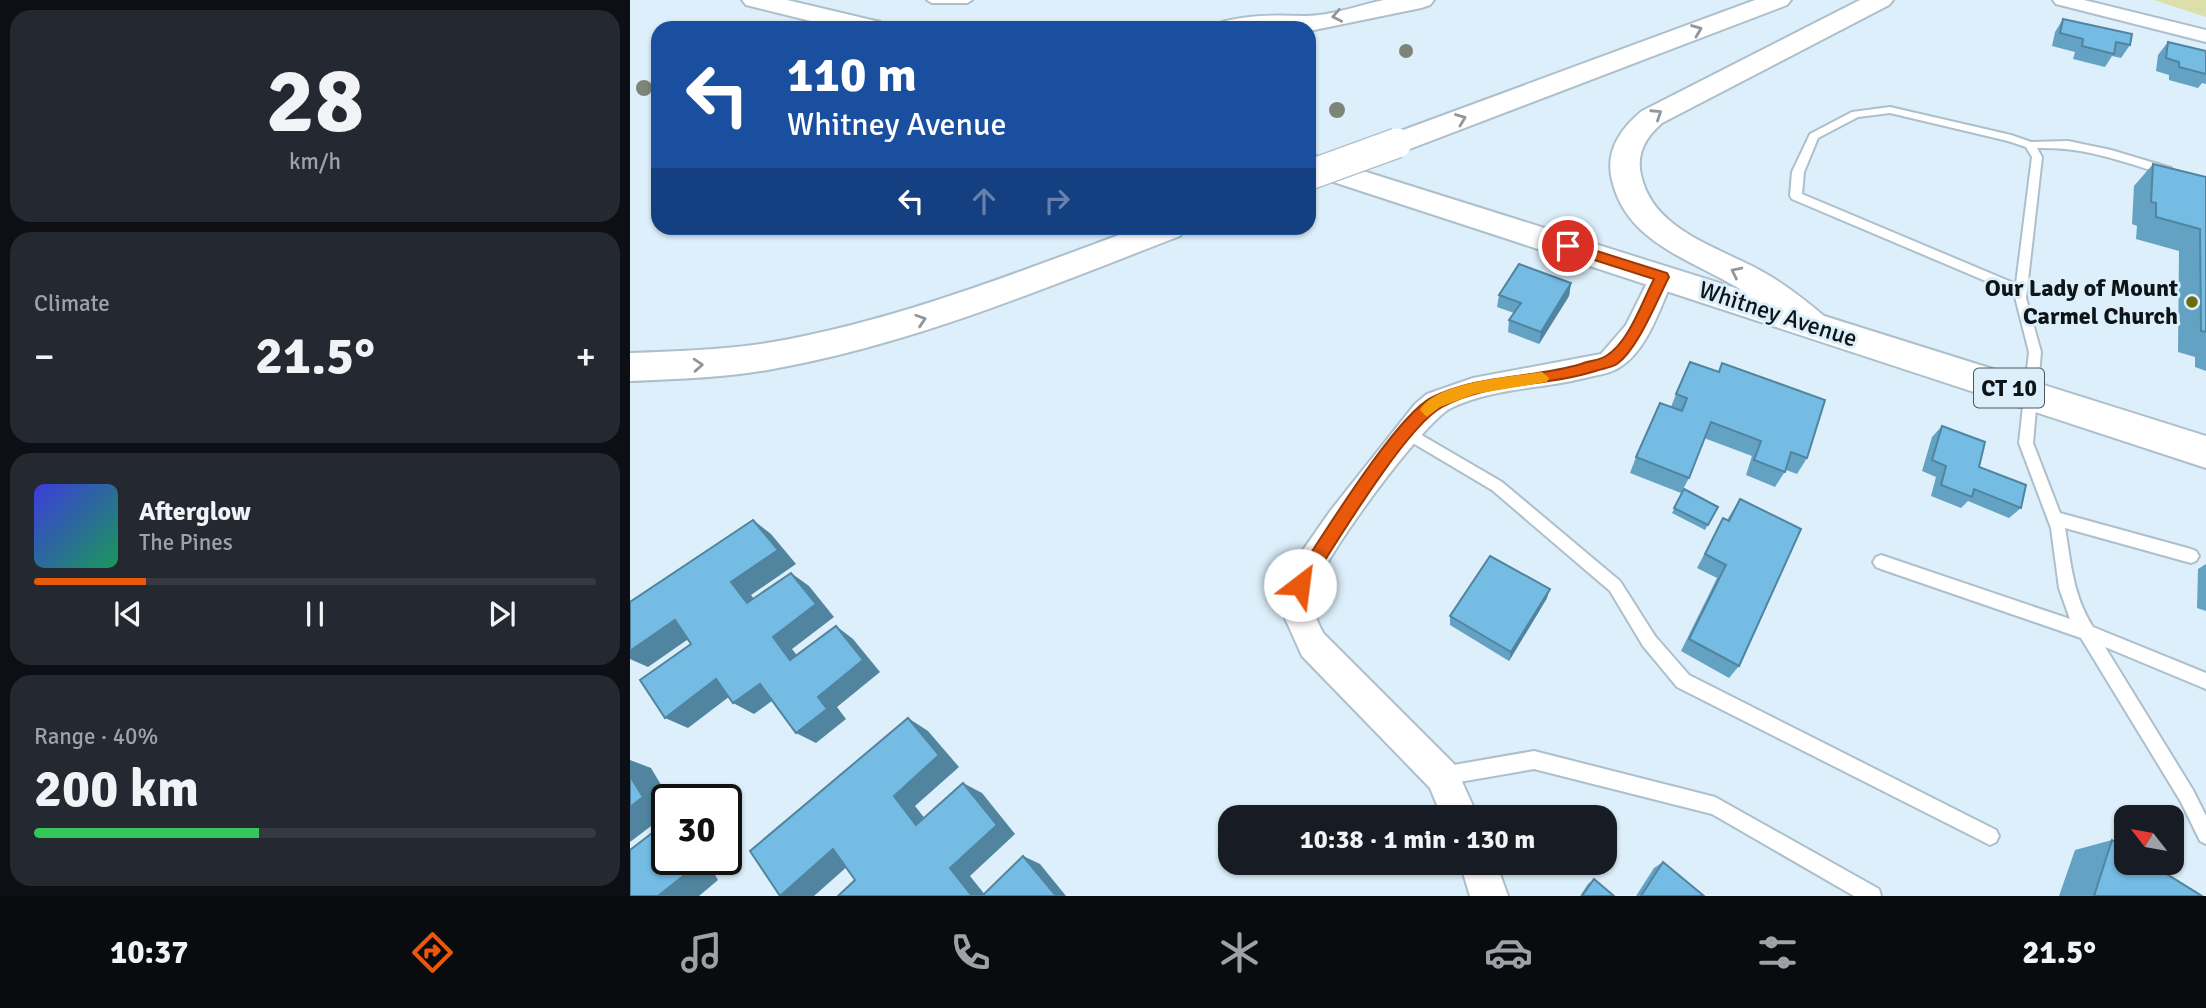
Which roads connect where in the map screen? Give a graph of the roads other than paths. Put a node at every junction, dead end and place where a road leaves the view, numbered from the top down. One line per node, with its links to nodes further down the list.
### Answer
1 (755, 0): 8 (main road)
2 (932, 0): 3 (lane)
3 (967, 0)
4 (1421, 0): 9 (main road, one-way to 9)
5 (1778, 0): 13 (main road, one-way to 5, bridge)
6 (1880, 0): 18 (main road, one-way to 6)
7 (2062, 0): 10 (street)
8 (843, 21)
9 (1313, 21)
10 (2206, 36)
11 (2030, 145): 14 (lane); 17 (lane); 17 (lane)
12 (1316, 166): 16 (main road, Whitney Avenue / CT 10)
13 (1316, 173)
14 (2183, 175)
15 (1150, 235): 19 (main road, one-way to 15)
16 (1662, 277): 18 (main road, Whitney Avenue / CT 10); 21 (street)
17 (2021, 291): 20 (lane)
18 (1812, 325): 20 (main road, Whitney Avenue / CT 10)
19 (630, 367)
20 (2031, 395): 22 (main road, Whitney Avenue / CT 10); 23 (lane)
21 (1406, 432): 28 (street); 31 (lane)
22 (2206, 452)
23 (2054, 518): 24 (lane); 26 (lane)
24 (2190, 556)
25 (1881, 562): 26 (lane)
26 (2084, 631): 27 (lane); 30 (lane)
27 (2206, 681)
28 (1442, 776): 29 (street); 34 (lane)
29 (1455, 805)
30 (2206, 835)
31 (1990, 836)
32 (1482, 875): 33 (street)
33 (1489, 896)
34 (1872, 896)

